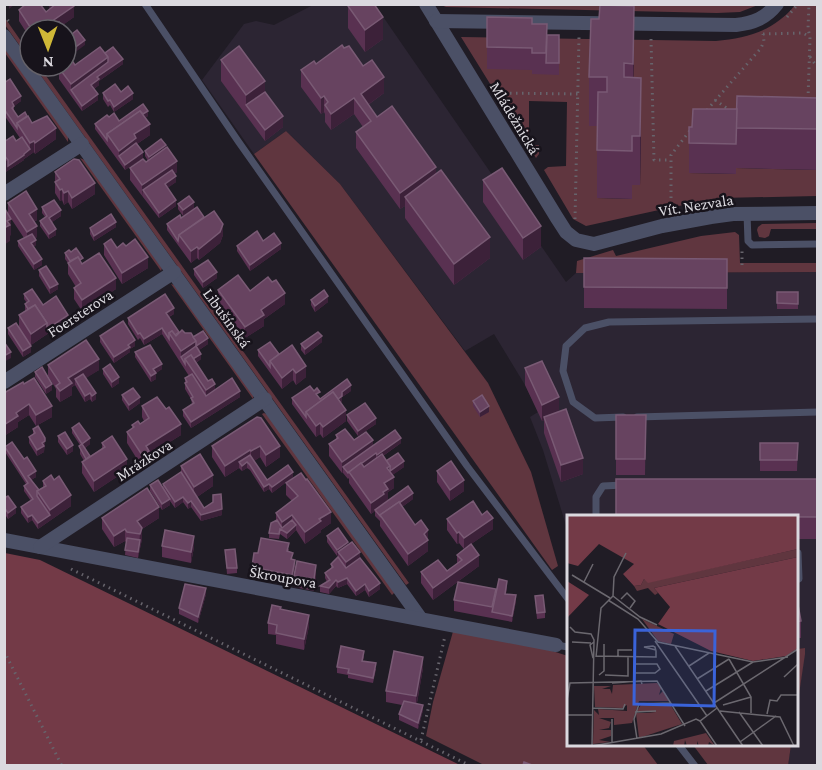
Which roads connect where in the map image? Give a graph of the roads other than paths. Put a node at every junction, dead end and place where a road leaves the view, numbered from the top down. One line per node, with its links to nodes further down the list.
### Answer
1 (145, 4): 23 (lane)
2 (426, 4): 4 (street, Mládežnická)
3 (777, 4): 4 (street)
4 (436, 21): 10 (street, Mládežnická)
5 (4, 36): 6 (street, Libušínská)
6 (82, 144): 7 (street); 12 (street, Libušínská)
7 (4, 194)
8 (818, 213): 9 (street, Vít. Nezvala)
9 (747, 214): 10 (street, Vít. Nezvala); 11 (lane)
10 (582, 243)
11 (818, 244)
12 (174, 272): 14 (street, Foersterova); 15 (street, Libušínská)
13 (818, 319): 16 (lane)
14 (4, 382)
15 (265, 399): 20 (street, Mrázkova); 24 (street, Libušínská)
16 (818, 412)
17 (627, 485): 18 (lane)
18 (596, 515)
19 (4, 540): 20 (street, Škroupova)
20 (40, 547): 24 (street, Škroupova)
21 (798, 553): 22 (lane)
22 (798, 579)
23 (567, 598)
24 (421, 619): 25 (street, Škroupova)
25 (562, 646)
26 (680, 746): 27 (lane)
27 (695, 765)

